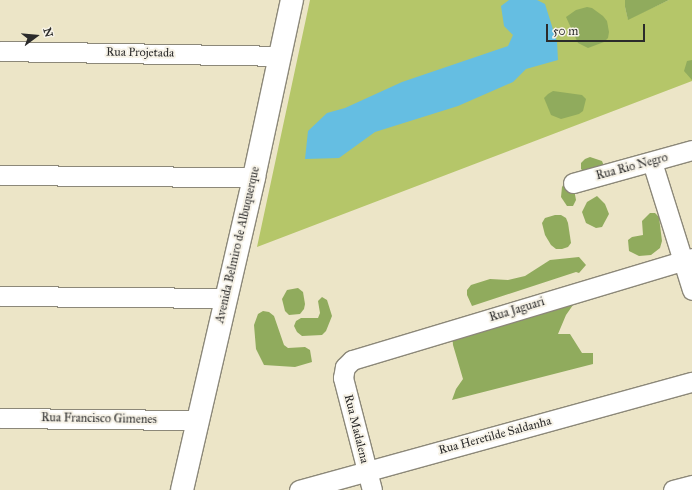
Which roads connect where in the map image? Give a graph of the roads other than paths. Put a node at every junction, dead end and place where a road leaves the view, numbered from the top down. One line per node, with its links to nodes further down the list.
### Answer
1 (292, 0): 3 (main road, Avenida Belmiro de Albuquerque)
2 (0, 51): 3 (street, Rua Projetada)
3 (280, 56): 7 (main road, Avenida Belmiro de Albuquerque)
4 (692, 150): 5 (street, Rua Rio Negro)
5 (652, 162): 8 (street, Rua Rio Negro); 9 (street)
6 (0, 175): 7 (street)
7 (254, 177): 12 (main road, Avenida Belmiro de Albuquerque)
8 (573, 183)
9 (687, 259): 10 (street); 13 (street, Rua Jaguari)
10 (692, 290)
11 (0, 296): 12 (street)
12 (225, 298): 16 (main road, Avenida Belmiro de Albuquerque)
13 (345, 367): 17 (street, Rua Madalena)
14 (692, 382): 17 (street, Rua Heretilde Saldanha)
15 (0, 418): 16 (street, Rua Francisco Gimenes)
16 (197, 420): 19 (main road, Avenida Belmiro de Albuquerque)
17 (366, 471): 20 (street, Rua Heretilde Saldanha); 21 (street, Rua Madalena)
18 (692, 485): 22 (street)
19 (182, 490)
20 (299, 490)
21 (372, 490)
22 (673, 490)

